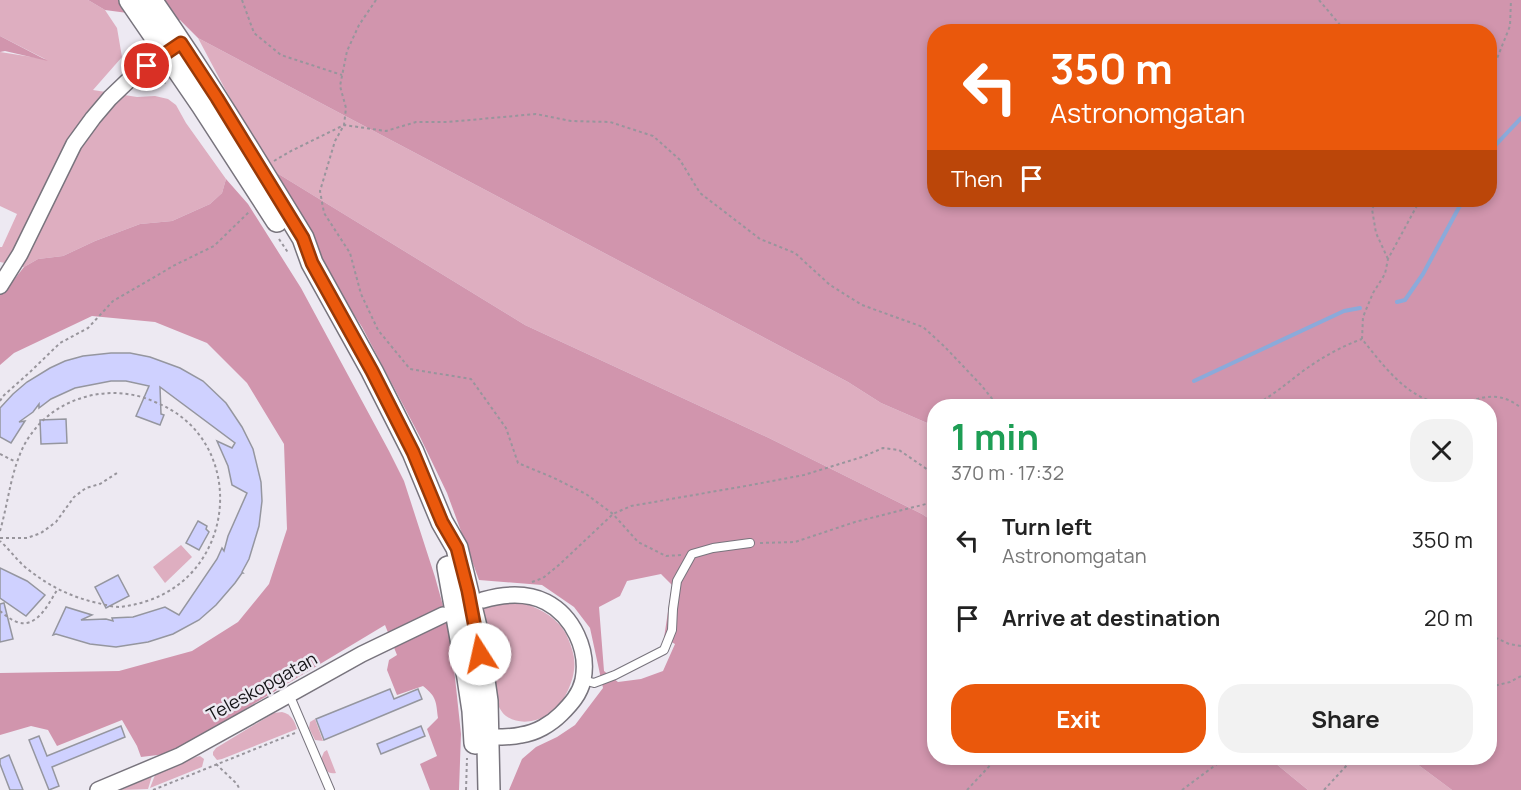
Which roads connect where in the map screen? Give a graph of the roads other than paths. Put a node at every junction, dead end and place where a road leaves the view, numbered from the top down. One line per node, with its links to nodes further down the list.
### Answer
1 (130, 0): 3 (main road)
2 (151, 0): 3 (main road)
3 (174, 48): 4 (street); 10 (main road)
4 (2, 281)
5 (750, 543): 8 (lane)
6 (483, 600): 8 (street)
7 (443, 615): 9 (street, Teleskopgatan)
8 (583, 680): 10 (street)
9 (289, 694): 11 (street, Teleskopgatan); 12 (lane)
10 (477, 743): 13 (main road); 14 (main road)
11 (98, 790)
12 (330, 790)
13 (475, 790)
14 (489, 790)

